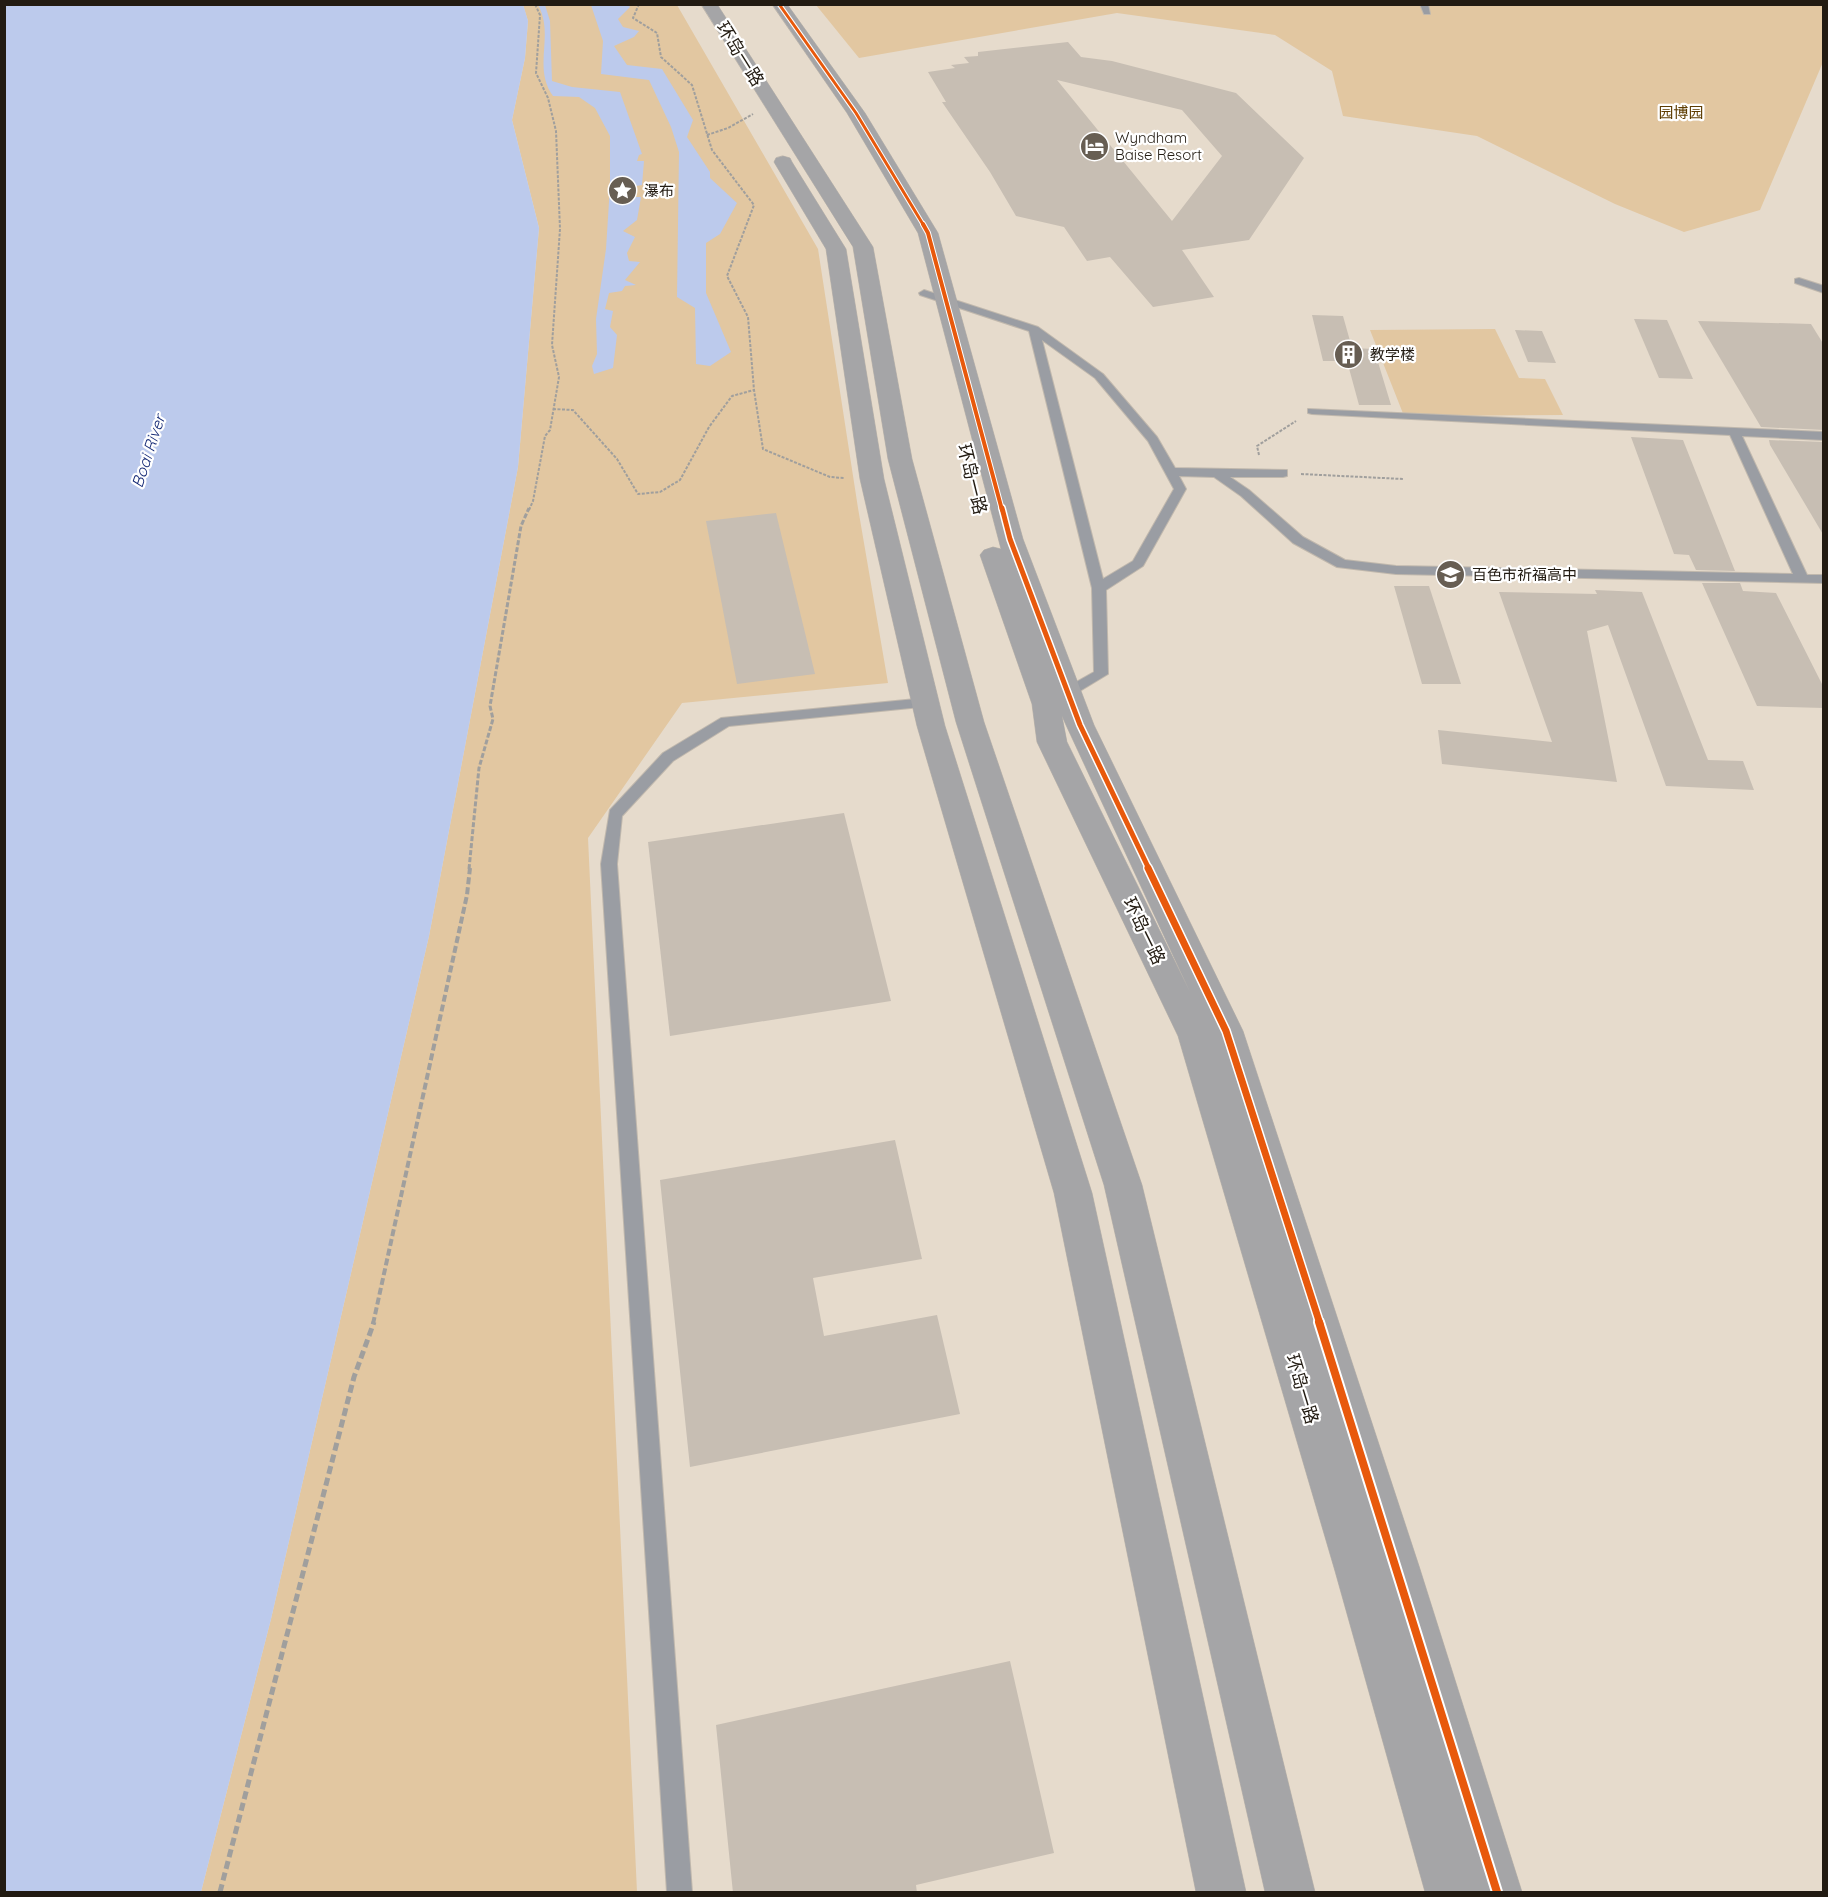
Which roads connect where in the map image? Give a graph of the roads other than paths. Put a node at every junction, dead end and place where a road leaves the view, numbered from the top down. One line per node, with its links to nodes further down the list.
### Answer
1 (687, 4): 19 (main road)
2 (709, 4): 22 (main road, 环岛一路)
3 (764, 4): 7 (main road, 环岛一路)
4 (779, 4): 7 (main road)
5 (1799, 281): 6 (lane)
6 (1824, 290)
7 (935, 297): 8 (lane); 18 (main road, 环岛一路)
8 (1034, 329): 12 (lane); 17 (lane)
9 (1312, 411): 10 (lane)
10 (1735, 433): 11 (lane); 15 (lane)
11 (1824, 436)
12 (1170, 471): 13 (lane); 17 (lane)
13 (1216, 473): 14 (lane); 15 (lane)
14 (1282, 473)
15 (1802, 579): 16 (lane)
16 (1824, 579)
17 (1099, 588): 18 (lane)
18 (1057, 699): 23 (main road, 环岛一路); 24 (main road)
19 (926, 703): 20 (lane); 21 (main road)
20 (679, 1893)
21 (1221, 1893)
22 (1290, 1893)
23 (1450, 1893)
24 (1497, 1893)

